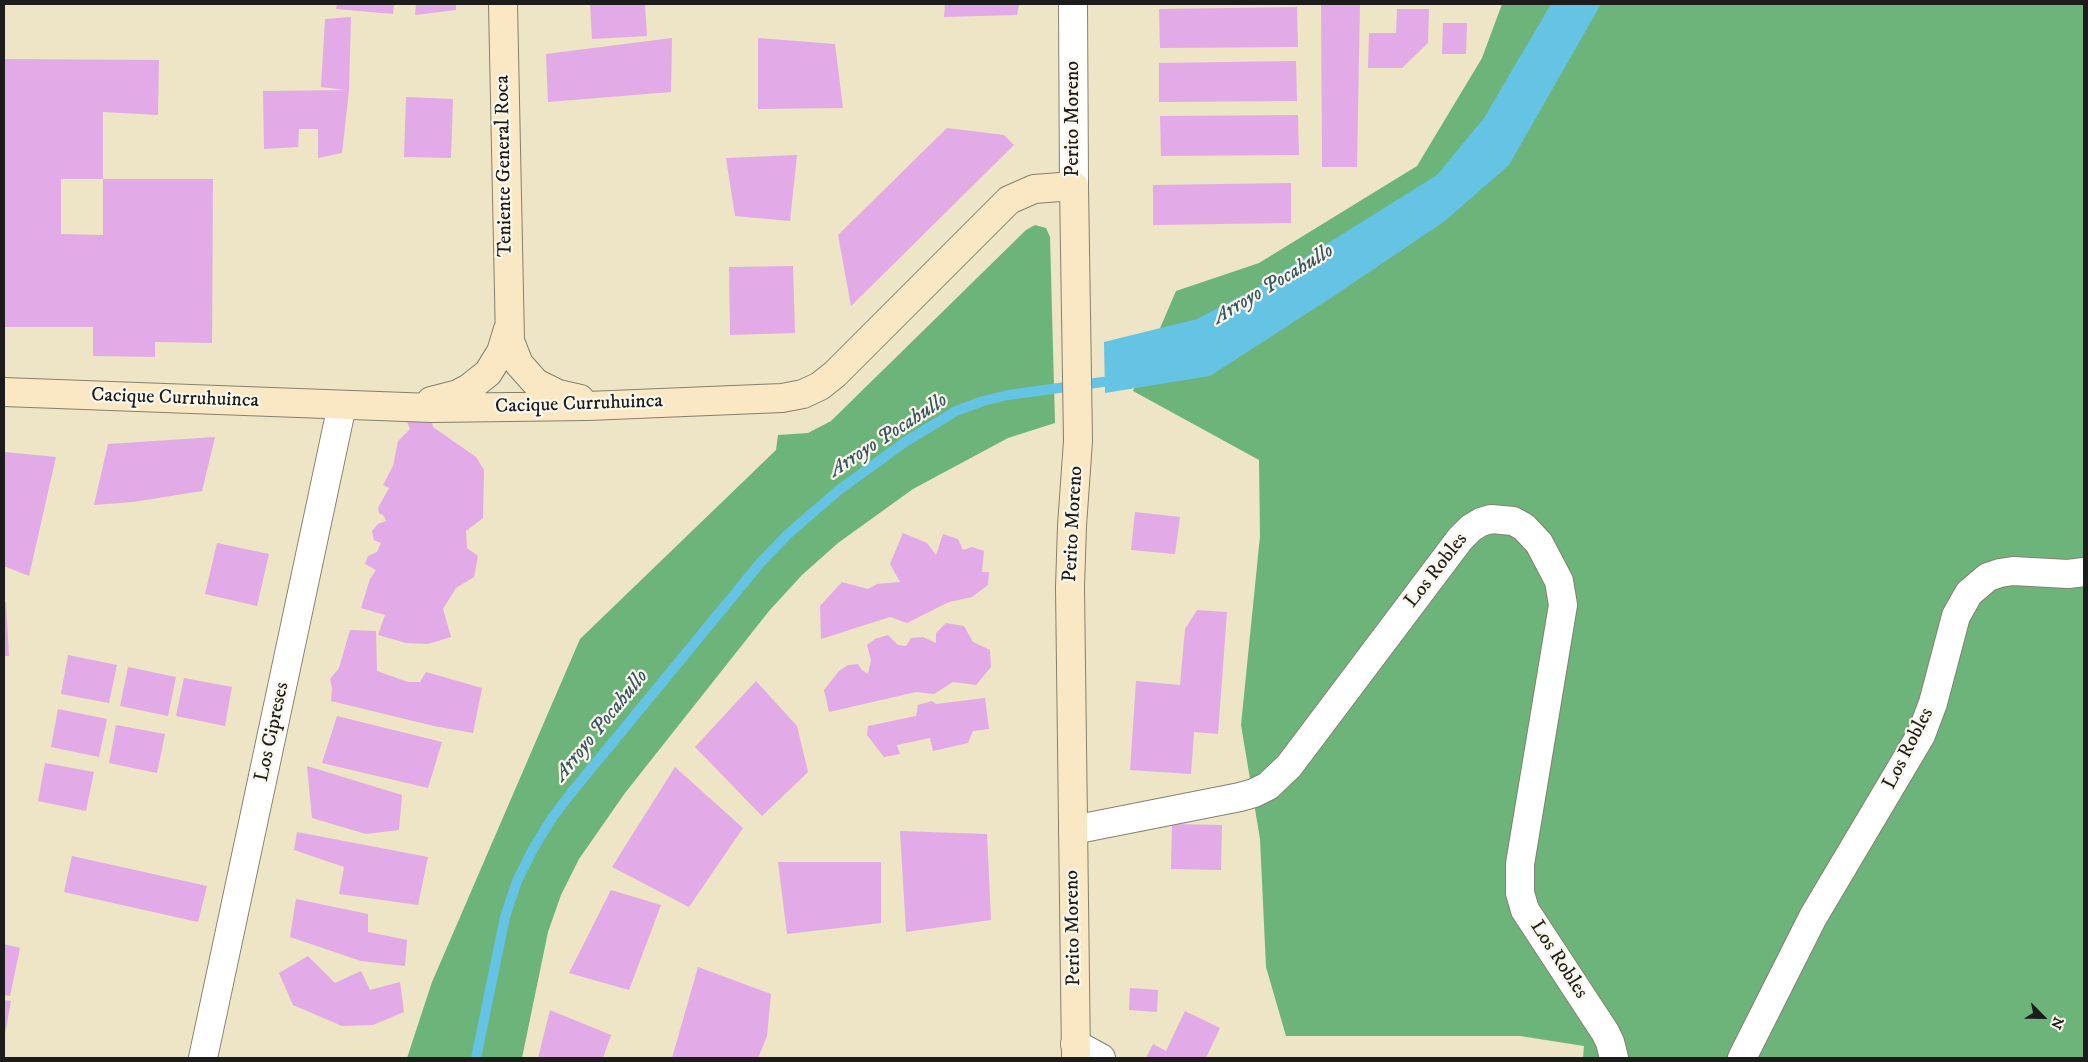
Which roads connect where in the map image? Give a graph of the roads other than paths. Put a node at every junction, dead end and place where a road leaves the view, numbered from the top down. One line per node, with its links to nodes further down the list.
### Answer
1 (502, 4): 4 (main road, Teniente General Roca)
2 (1073, 4): 3 (street, Perito Moreno)
3 (1074, 186): 7 (main road, Cacique Curruhuinca); 10 (main road, Perito Moreno)
4 (508, 329): 7 (main road, Teniente General Roca); 8 (main road, Teniente General Roca)
5 (4, 392): 6 (main road, Cacique Curruhuinca)
6 (342, 405): 8 (main road, Cacique Curruhuinca); 12 (street, Los Cipreses)
7 (614, 405): 8 (main road, Cacique Curruhuinca)
8 (403, 408)
9 (2084, 572): 15 (street, Los Robles)
10 (1073, 830): 11 (main road, Perito Moreno); 14 (street, Los Robles)
11 (1076, 1051): 13 (street, Perito Moreno)
12 (203, 1058)
13 (1101, 1058)
14 (1614, 1058)
15 (1742, 1058)

